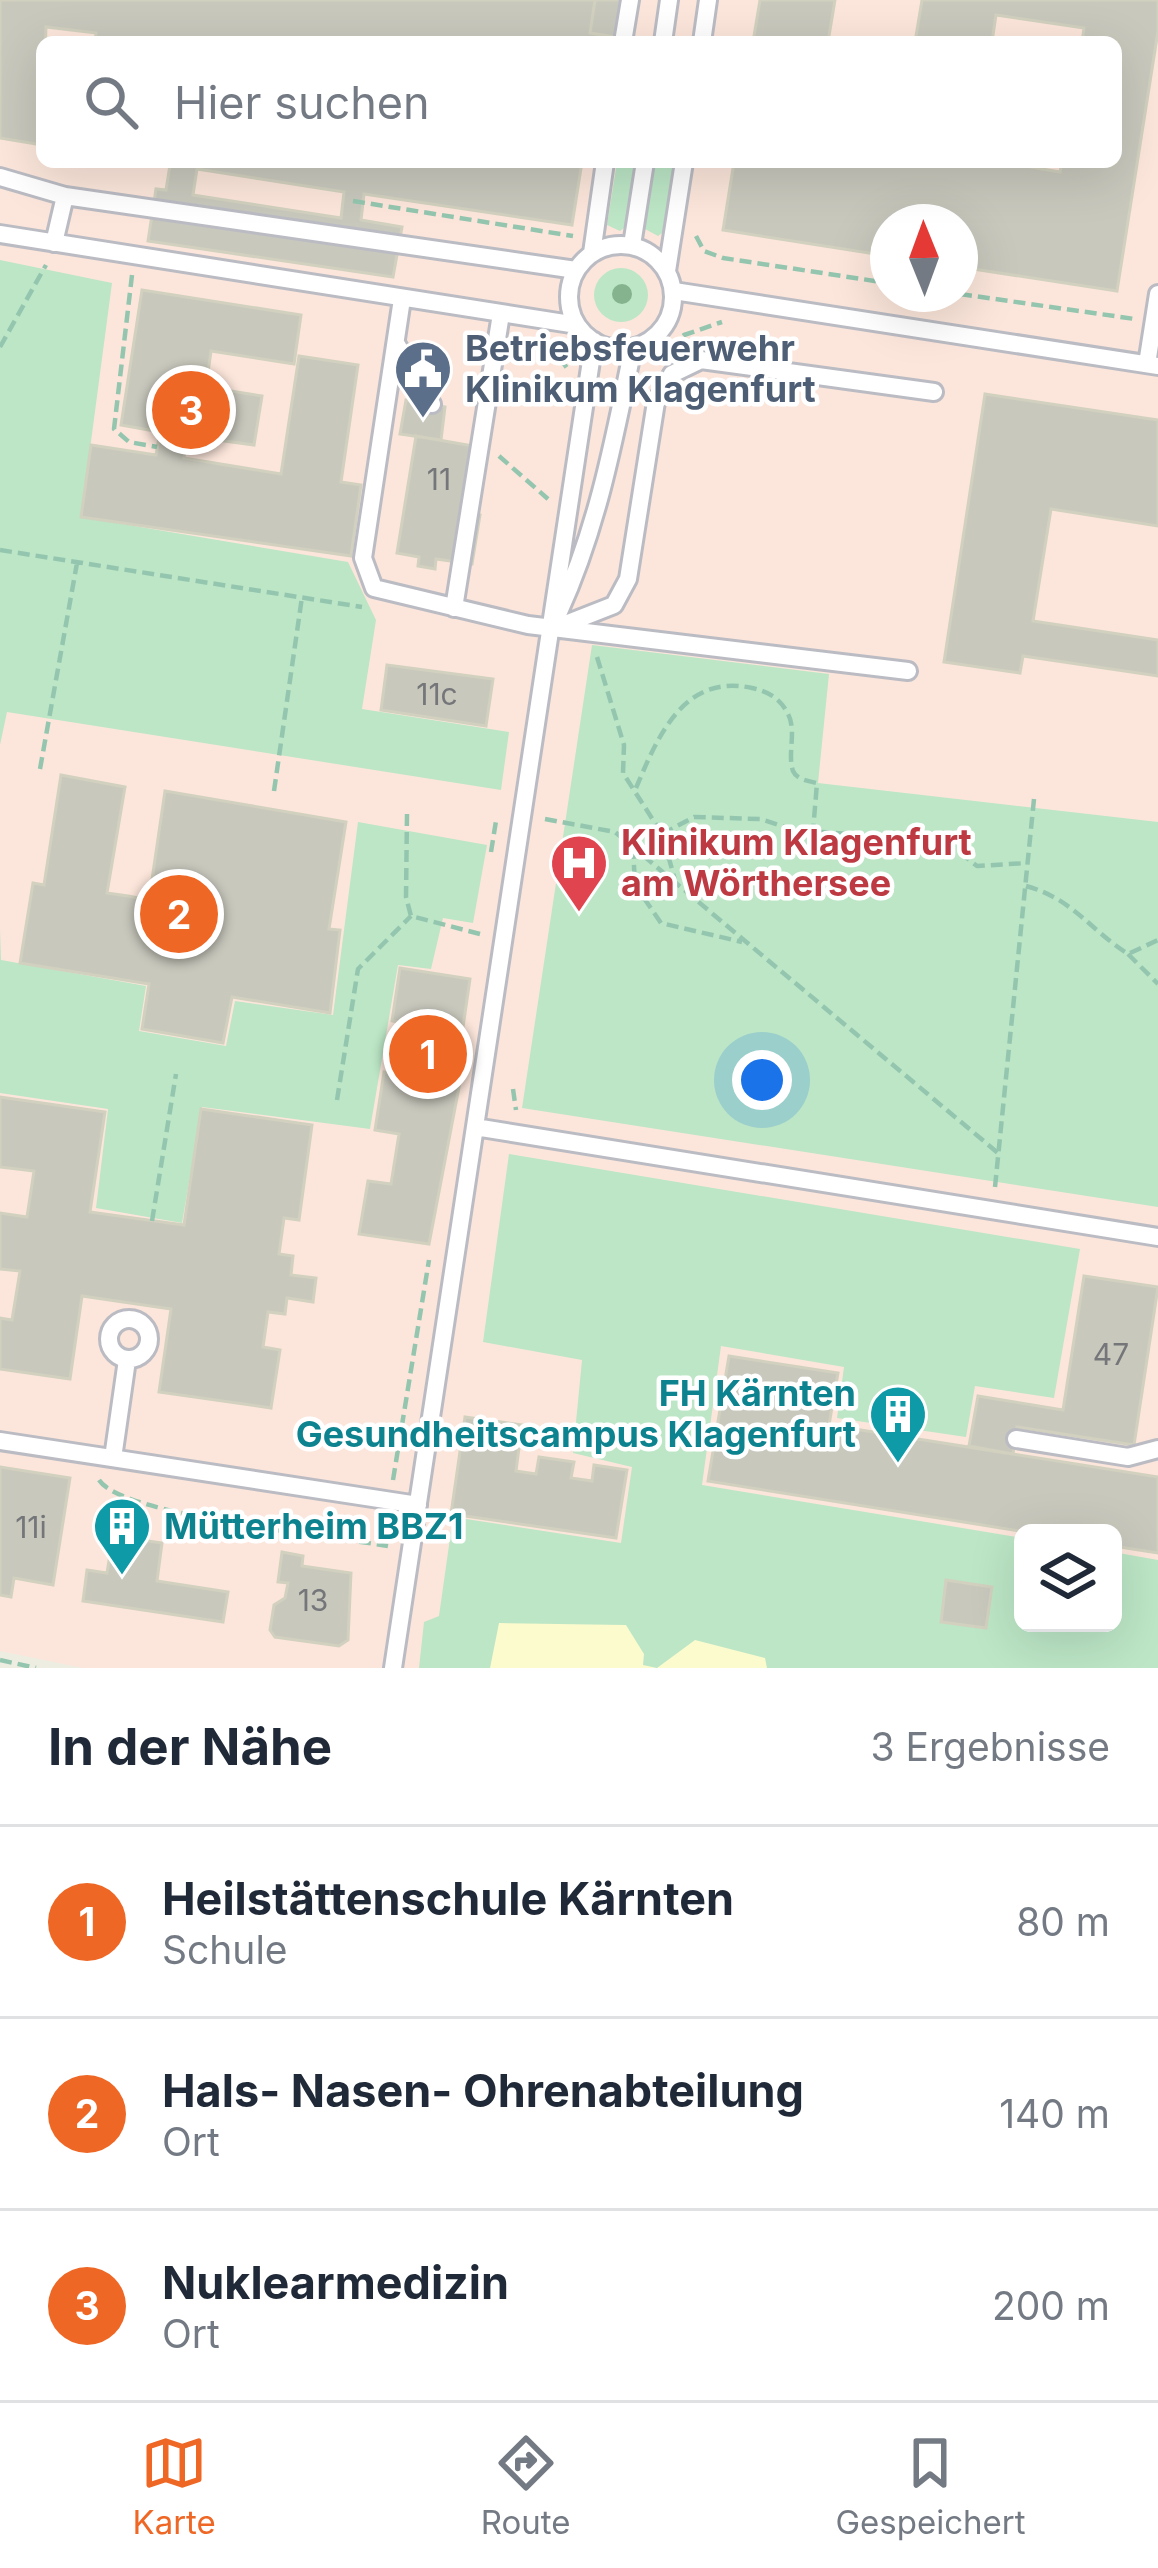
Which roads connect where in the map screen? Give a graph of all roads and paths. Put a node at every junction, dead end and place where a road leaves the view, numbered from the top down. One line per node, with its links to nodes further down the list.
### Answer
1 (629, 0): 4 (lane)
2 (669, 0): 5 (lane)
3 (708, 0): 6 (lane)
4 (624, 36)
5 (664, 36)
6 (703, 36)
7 (604, 168): 18 (lane)
8 (644, 168): 17 (lane)
9 (683, 168): 21 (lane)
10 (0, 177): 11 (lane)
11 (65, 196): 16 (lane); 20 (lane)
12 (353, 201): 13 (path)
13 (580, 218)
14 (698, 219): 22 (path)
15 (0, 234): 16 (lane)
16 (54, 243): 19 (lane); 33 (path)
17 (632, 245): 18 (lane); 21 (lane)
18 (592, 253): 20 (lane)
19 (135, 257): 26 (lane); 40 (path)
20 (575, 270): 29 (lane)
21 (667, 271): 23 (lane)
22 (870, 280)
23 (674, 291): 34 (lane); 35 (lane)
24 (1158, 294): 28 (lane)
25 (978, 296): 28 (path)
26 (402, 299): 27 (lane); 32 (lane)
27 (501, 314): 29 (lane); 39 (lane)
28 (1154, 322): 35 (lane)
29 (577, 325): 31 (lane)
30 (539, 338): 36 (path)
31 (594, 341): 34 (lane); 49 (lane)
32 (395, 342): 38 (lane); 47 (lane)
33 (0, 347)
34 (633, 348): 49 (lane)
35 (1152, 365)
36 (569, 373)
37 (934, 392): 49 (lane)
38 (432, 404)
39 (481, 441): 42 (path); 47 (lane)
40 (158, 447)
41 (549, 490): 42 (path)
42 (548, 499): 43 (path)
43 (545, 520)
44 (0, 550): 45 (path)
45 (77, 563): 46 (path); 52 (path)
46 (302, 597): 48 (path); 54 (path)
47 (454, 608): 49 (lane)
48 (371, 609)
49 (551, 629): 50 (lane); 57 (lane)
50 (590, 634): 51 (lane); 53 (path)
51 (908, 671)
52 (40, 770)
53 (636, 788): 58 (path); 59 (path)
54 (274, 791)
55 (1034, 799): 61 (path)
56 (407, 814): 66 (path)
57 (522, 815): 60 (path); 62 (path); 73 (lane)
58 (813, 831): 59 (path); 61 (path)
59 (662, 834): 63 (path)
60 (634, 847): 63 (path); 68 (path)
61 (1029, 862): 64 (path)
62 (488, 872)
63 (676, 883): 68 (path)
64 (1026, 886): 69 (path); 74 (path)
65 (483, 914): 66 (path)
66 (411, 916): 72 (path)
67 (1158, 940): 69 (path)
68 (746, 943): 74 (path)
69 (1128, 954): 70 (path)
70 (1158, 984)
71 (176, 1074): 76 (path)
72 (338, 1100)
73 (475, 1126): 77 (lane); 86 (lane)
74 (998, 1153): 75 (path)
75 (995, 1190)
76 (152, 1221)
77 (1158, 1237)
78 (432, 1243): 85 (path)
79 (127, 1360): 84 (lane)
80 (1016, 1439): 82 (lane)
81 (0, 1442): 83 (lane)
82 (1158, 1449)
83 (92, 1455): 84 (lane); 87 (path)
84 (112, 1458): 85 (lane)
85 (392, 1501): 86 (lane)
86 (418, 1505): 87 (lane)
87 (411, 1550): 90 (lane)
88 (0, 1660): 89 (path)
89 (36, 1668)
90 (393, 1668)

